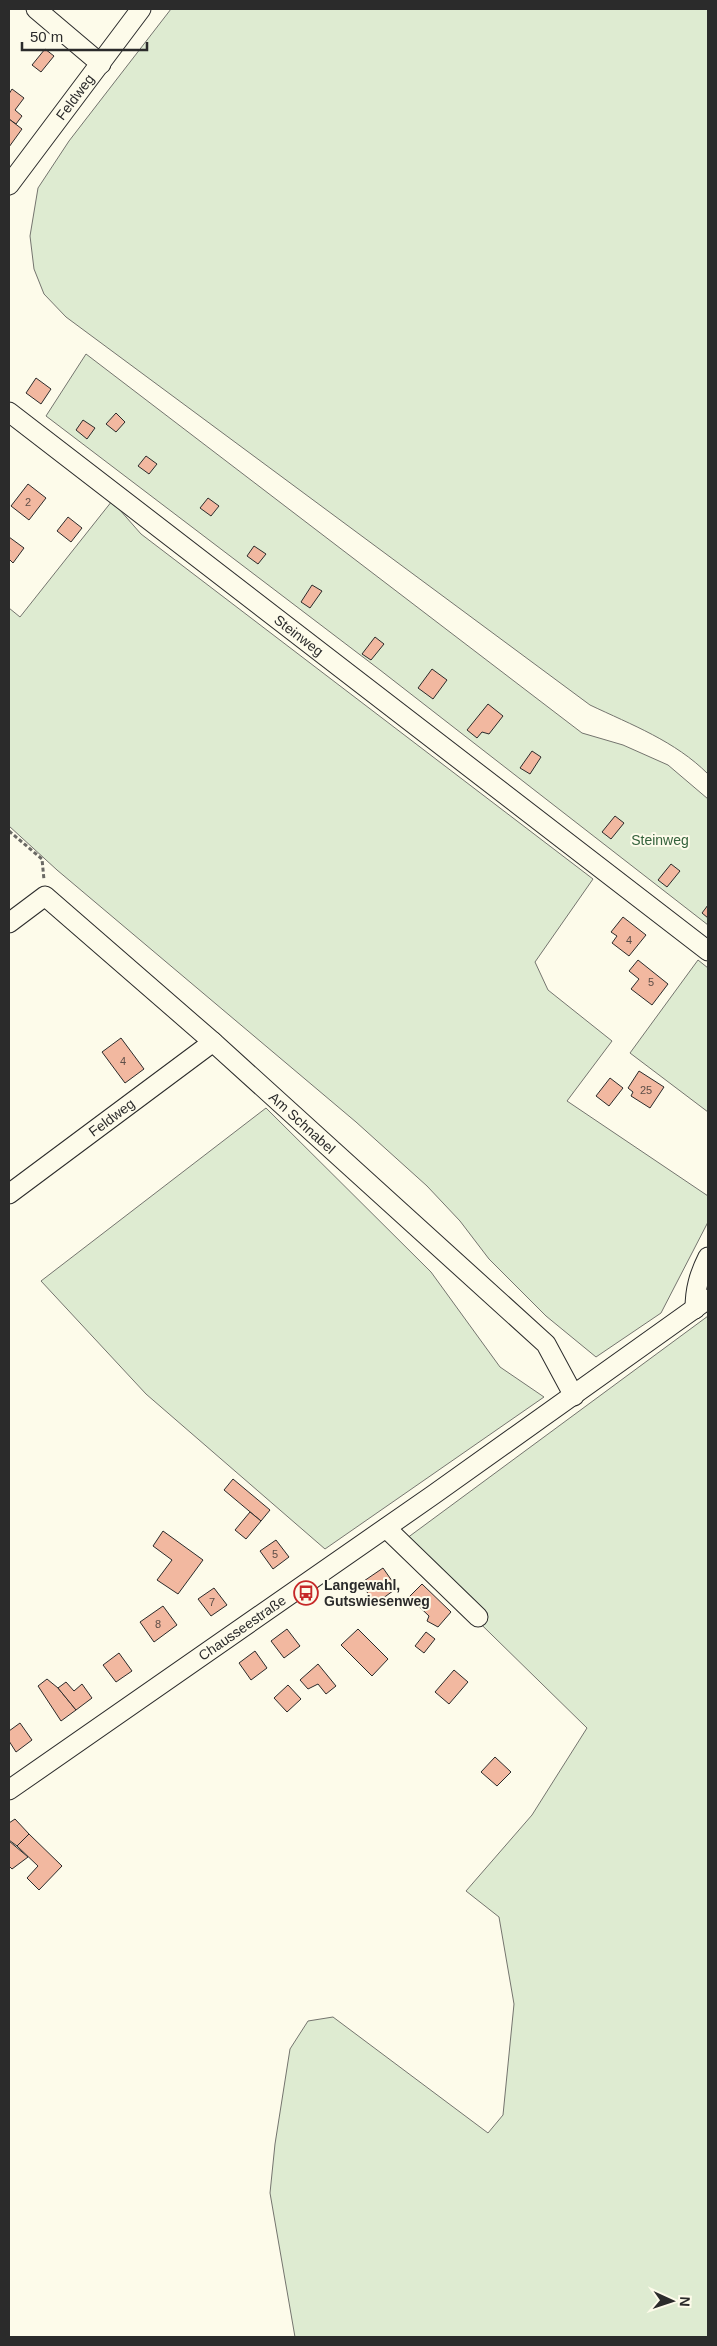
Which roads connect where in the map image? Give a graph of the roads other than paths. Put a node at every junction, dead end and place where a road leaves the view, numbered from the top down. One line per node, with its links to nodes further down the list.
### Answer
1 (36, 9): 3 (street)
2 (140, 9): 3 (street, Feldweg)
3 (101, 64): 4 (street, Feldweg)
4 (9, 185)
5 (9, 412): 7 (street, Steinweg)
6 (9, 923): 8 (street, Am Schnabel)
7 (708, 951)
8 (214, 1042): 9 (street, Feldweg); 12 (street, Am Schnabel)
9 (9, 1194)
10 (708, 1257): 11 (street)
11 (702, 1304): 12 (street, Chausseestraße)
12 (574, 1396): 13 (street, Chausseestraße)
13 (386, 1528): 14 (street); 15 (street, Chausseestraße)
14 (478, 1617)
15 (9, 1790)

